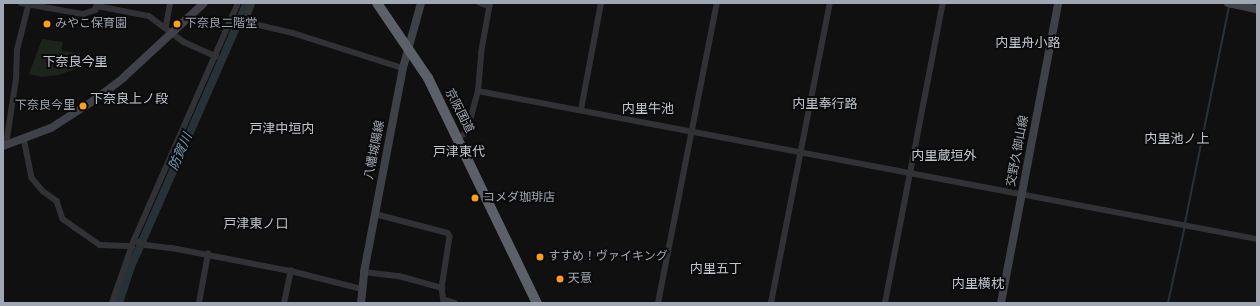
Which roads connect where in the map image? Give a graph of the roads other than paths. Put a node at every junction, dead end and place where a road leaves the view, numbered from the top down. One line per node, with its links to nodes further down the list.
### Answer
1 (21, 3): 16 (street)
2 (170, 3): 20 (street)
3 (204, 3): 20 (main road)
4 (238, 3): 22 (street)
5 (253, 3): 23 (street)
6 (377, 3): 21 (highway, 京阪国道)
7 (385, 3): 21 (highway, 京阪国道)
8 (421, 3): 21 (main road, 八幡城陽線)
9 (480, 3): 18 (street)
10 (602, 3): 25 (street)
11 (716, 3): 26 (street)
12 (830, 3): 30 (street)
13 (943, 3): 31 (street)
14 (1058, 3): 32 (main road, 交野久御山線)
15 (1230, 3): 19 (main road)
16 (29, 4): 17 (street); 29 (street)
17 (97, 4): 20 (street)
18 (490, 4): 24 (street)
19 (1257, 9)
20 (169, 29): 22 (street); 28 (main road)
21 (409, 42): 23 (main road, 八幡城陽線); 27 (highway, 京阪国道); 47 (highway, 京阪国道)
22 (216, 56): 35 (street)
23 (403, 68): 33 (main road, 八幡城陽線)
24 (478, 90): 25 (street); 27 (street)
25 (581, 110): 26 (street)
26 (692, 132): 30 (street); 49 (street)
27 (463, 134): 48 (highway, 京阪国道)
28 (24, 138): 29 (main road); 35 (street)
29 (4, 146)
30 (801, 153): 31 (street); 50 (street)
31 (911, 174): 32 (street); 51 (street)
32 (1022, 195): 34 (street); 52 (main road, 交野久御山線)
33 (375, 214): 38 (main road, 八幡城陽線); 39 (street)
34 (1257, 239)
35 (134, 242): 36 (street); 42 (street)
36 (208, 254): 37 (street); 43 (street)
37 (290, 271): 40 (street); 44 (street)
38 (364, 272): 39 (street); 40 (main road, 八幡城陽線)
39 (442, 288): 41 (street)
40 (362, 289): 45 (main road, 八幡城陽線)
41 (445, 302): 46 (street)
42 (112, 303)
43 (199, 303)
44 (284, 303)
45 (361, 303)
46 (455, 303)
47 (537, 303)
48 (542, 303)
49 (658, 303)
50 (770, 303)
51 (886, 303)
52 (1001, 303)

